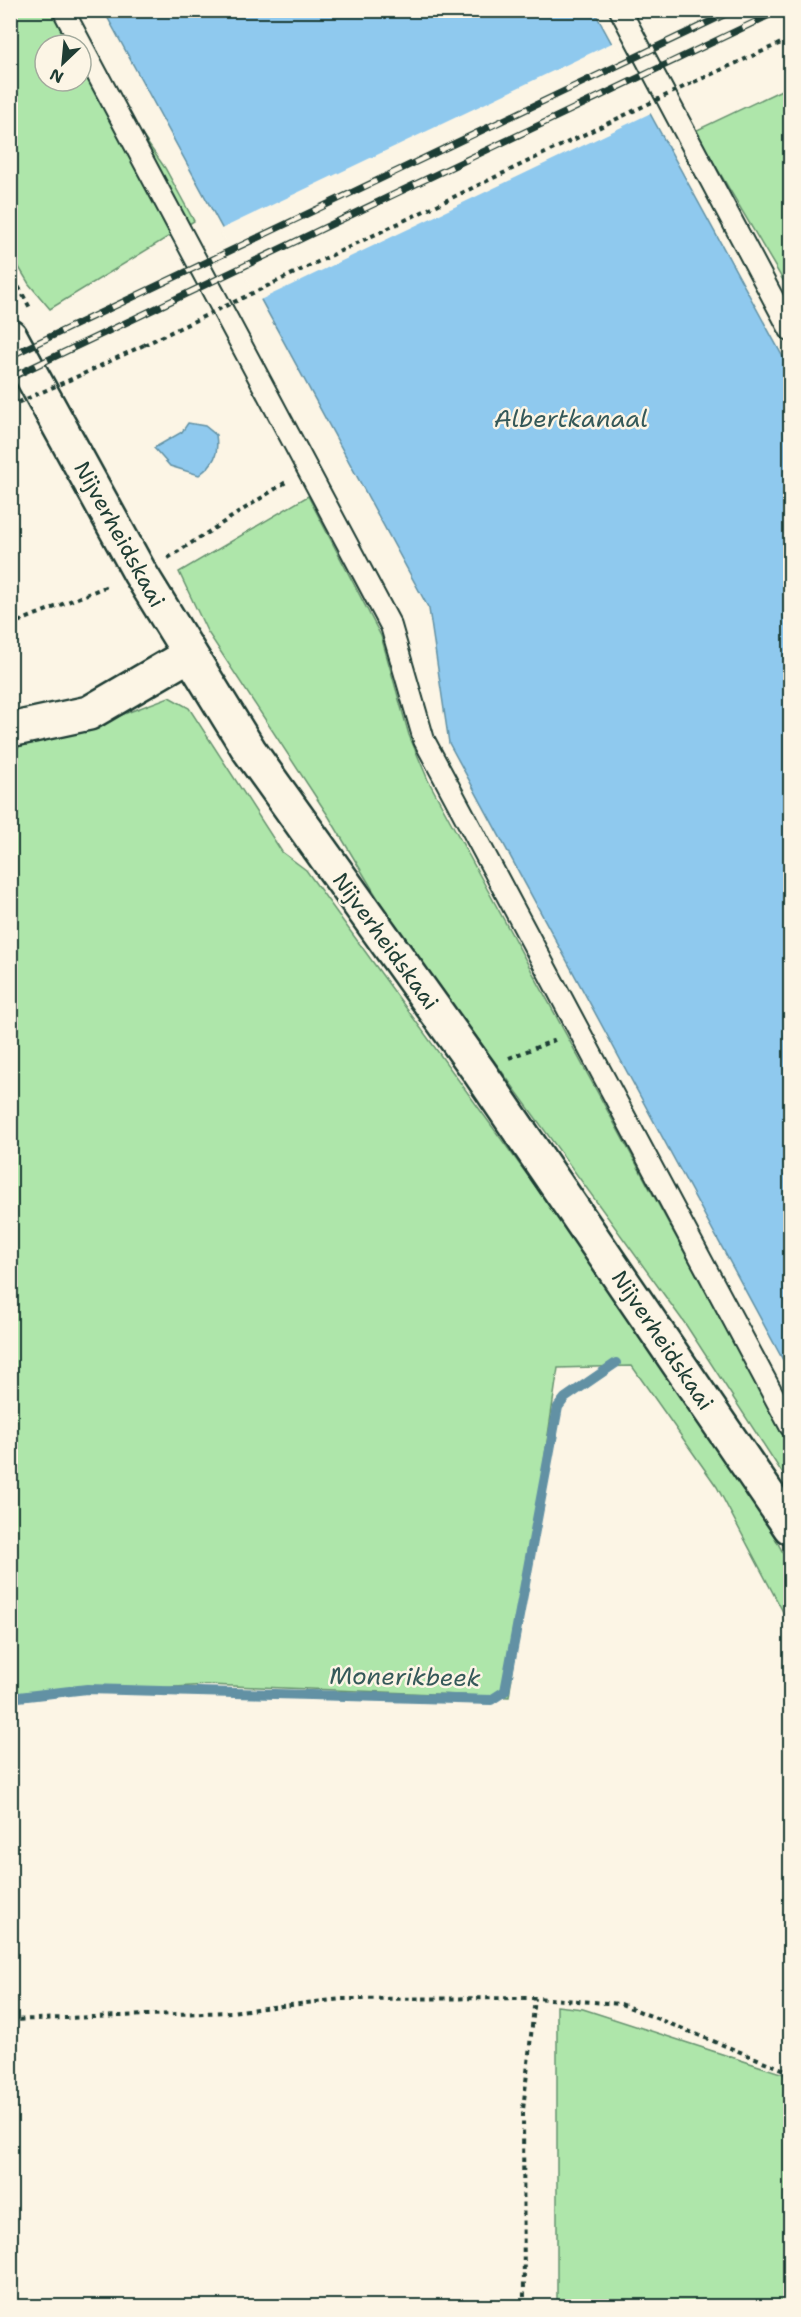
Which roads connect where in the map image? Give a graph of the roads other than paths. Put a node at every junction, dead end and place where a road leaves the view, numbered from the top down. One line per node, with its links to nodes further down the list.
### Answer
1 (63, 10): 7 (lane)
2 (620, 10): 3 (lane)
3 (790, 330)
4 (10, 336): 5 (street, Nijverheidskaai)
5 (190, 654): 6 (street); 8 (street, Nijverheidskaai)
6 (10, 730)
7 (790, 1426)
8 (790, 1527)

